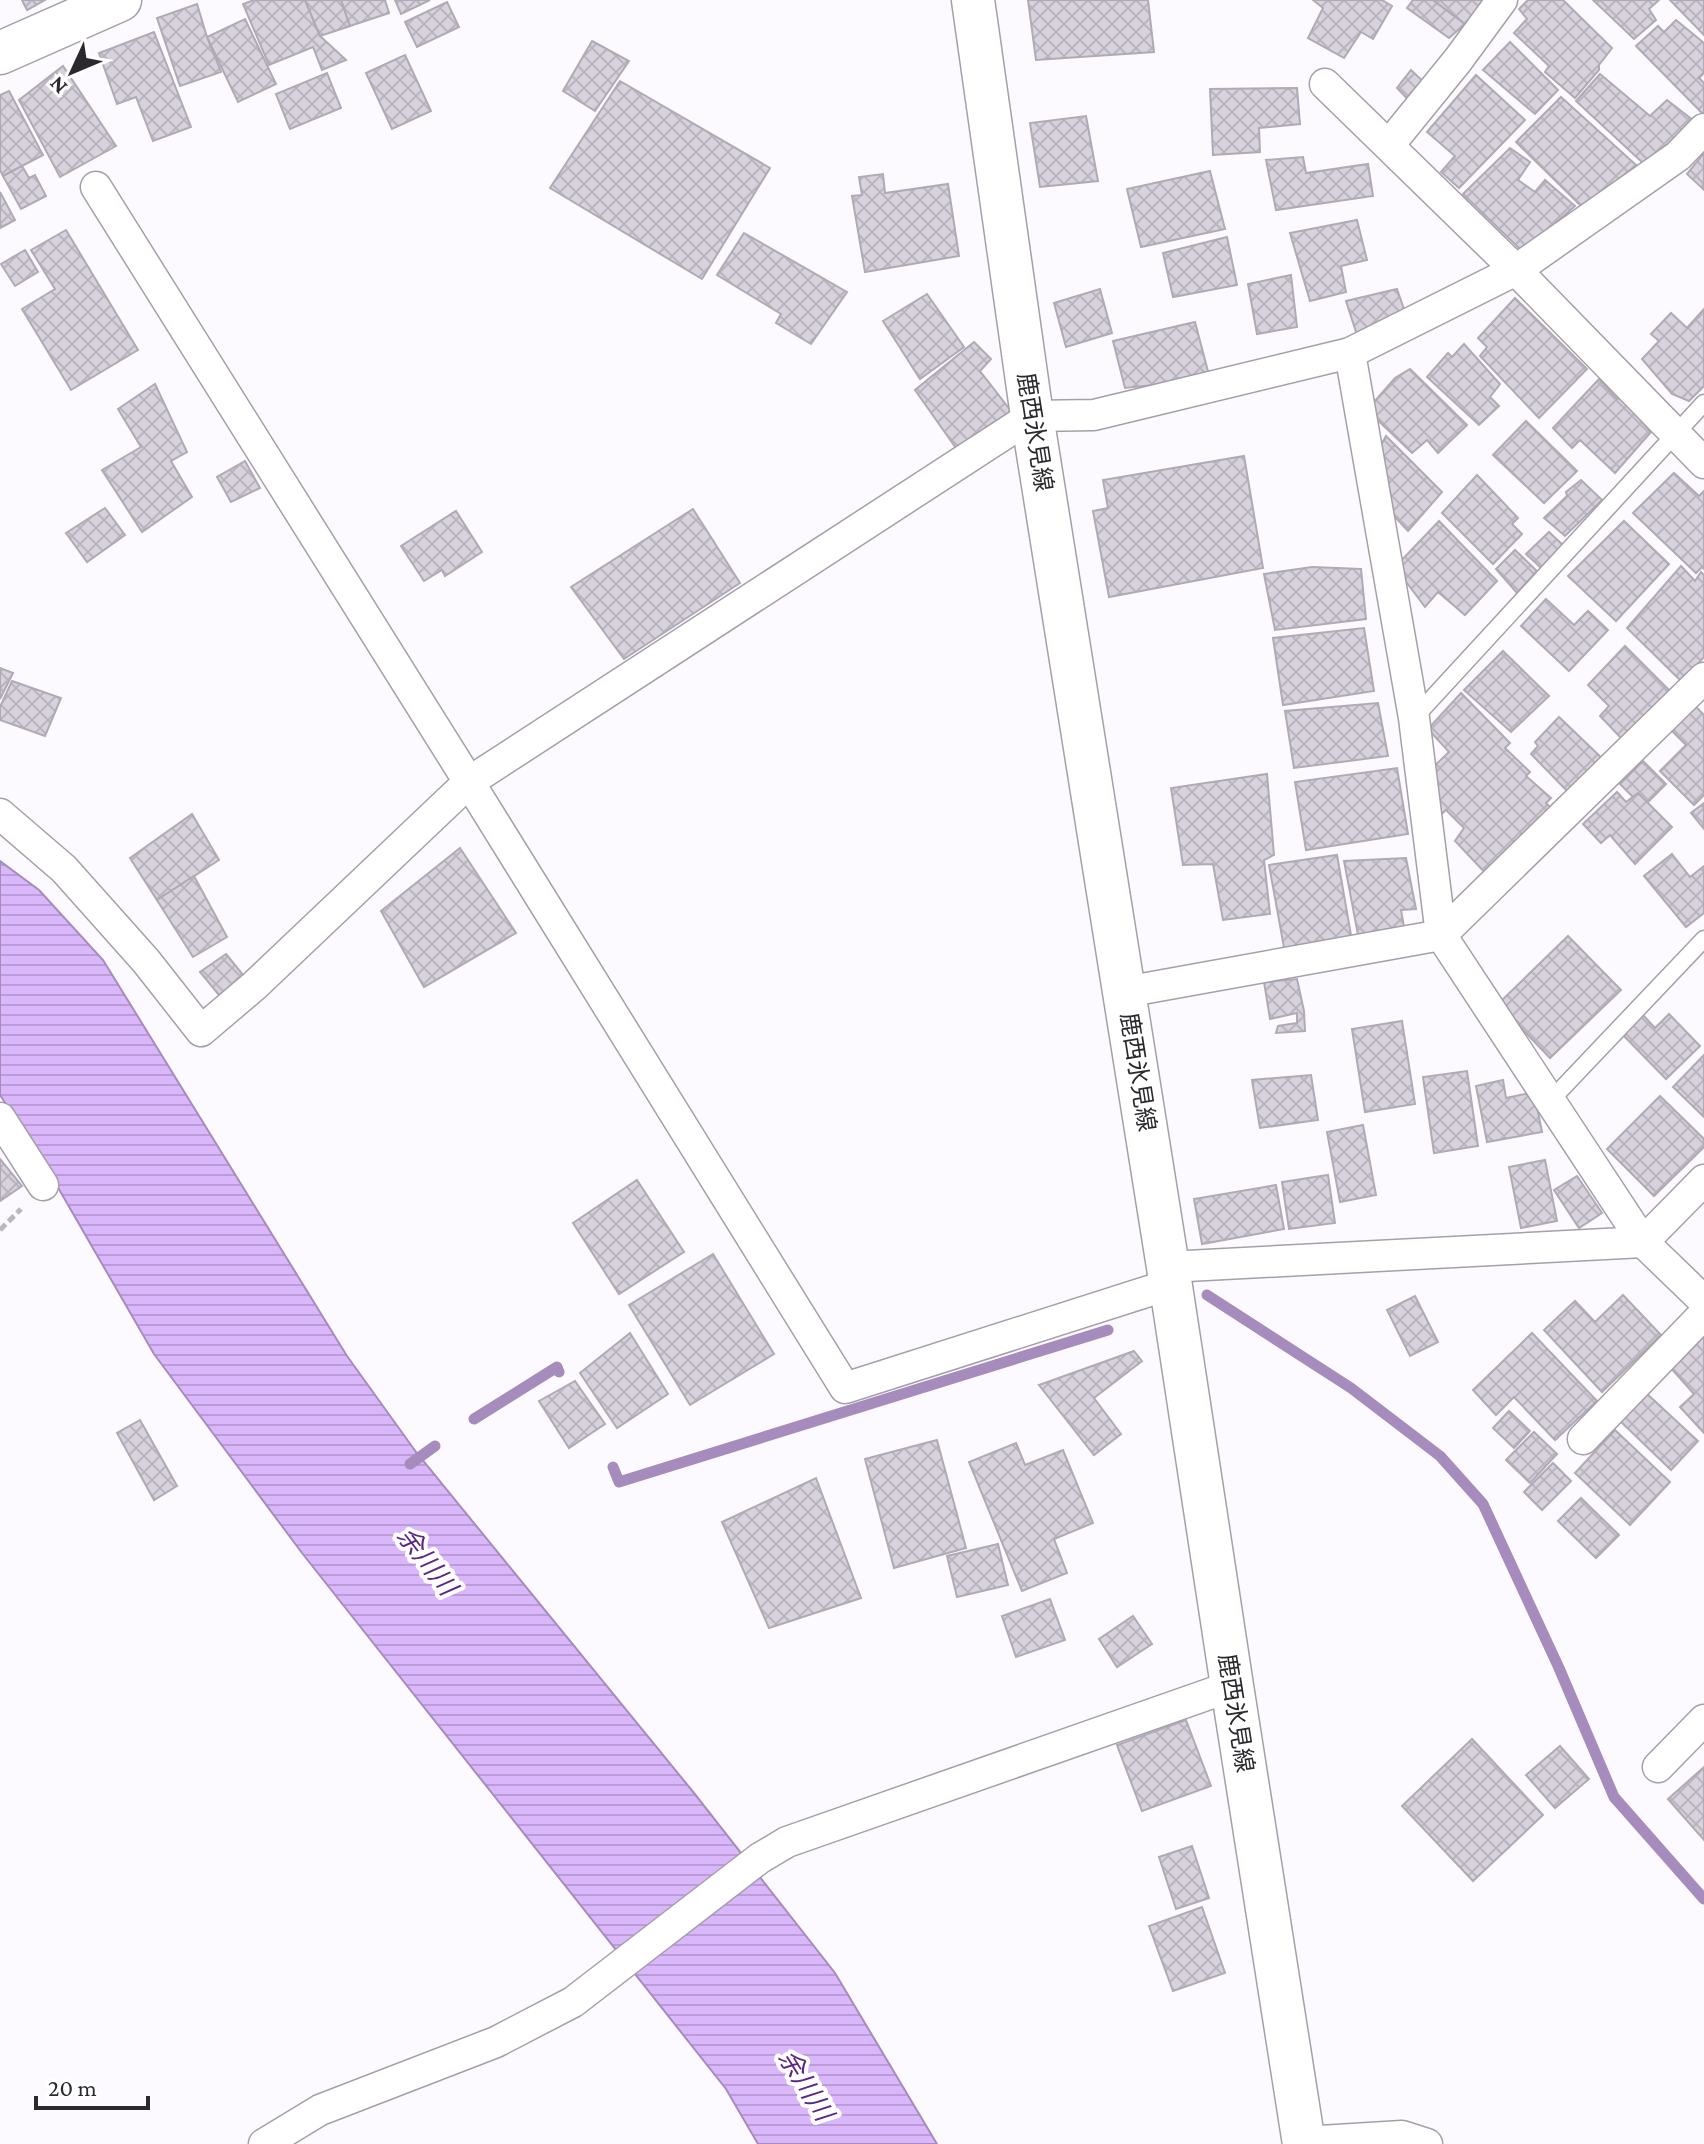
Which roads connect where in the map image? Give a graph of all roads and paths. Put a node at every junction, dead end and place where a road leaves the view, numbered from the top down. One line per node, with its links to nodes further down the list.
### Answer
1 (120, 0): 4 (main road)
2 (973, 0): 12 (main road, 鹿西氷見線)
3 (1502, 0): 7 (street)
4 (0, 53)
5 (1325, 84): 7 (street)
6 (1704, 129): 9 (street)
7 (1389, 145): 9 (street)
8 (96, 187): 17 (street)
9 (1516, 270): 10 (street); 13 (street)
10 (1350, 353): 12 (street); 16 (street)
11 (1704, 403): 13 (lane)
12 (1032, 416): 17 (street); 21 (main road, 鹿西氷見線)
13 (1674, 434): 14 (street); 16 (lane)
14 (1704, 463)
15 (1704, 678): 19 (street)
16 (1414, 718): 19 (street)
17 (469, 782): 18 (street); 27 (street)
18 (0, 814)
19 (1441, 935): 21 (street); 22 (street)
20 (1704, 939): 22 (lane)
21 (1125, 992): 27 (main road, 鹿西氷見線)
22 (1551, 1100): 26 (street)
23 (0, 1118): 25 (street)
24 (1704, 1180): 26 (street)
25 (43, 1185)
26 (1643, 1242): 27 (street); 28 (street)
27 (1170, 1276): 31 (main road, 鹿西氷見線)
28 (1704, 1301)
29 (1704, 1314): 30 (street)
30 (1583, 1439)
31 (1232, 1686): 34 (main road, 鹿西氷見線); 35 (street)
32 (1704, 1720): 33 (street)
33 (1658, 1767)
34 (1304, 2143): 36 (street)
35 (264, 2144)
36 (1427, 2144)

